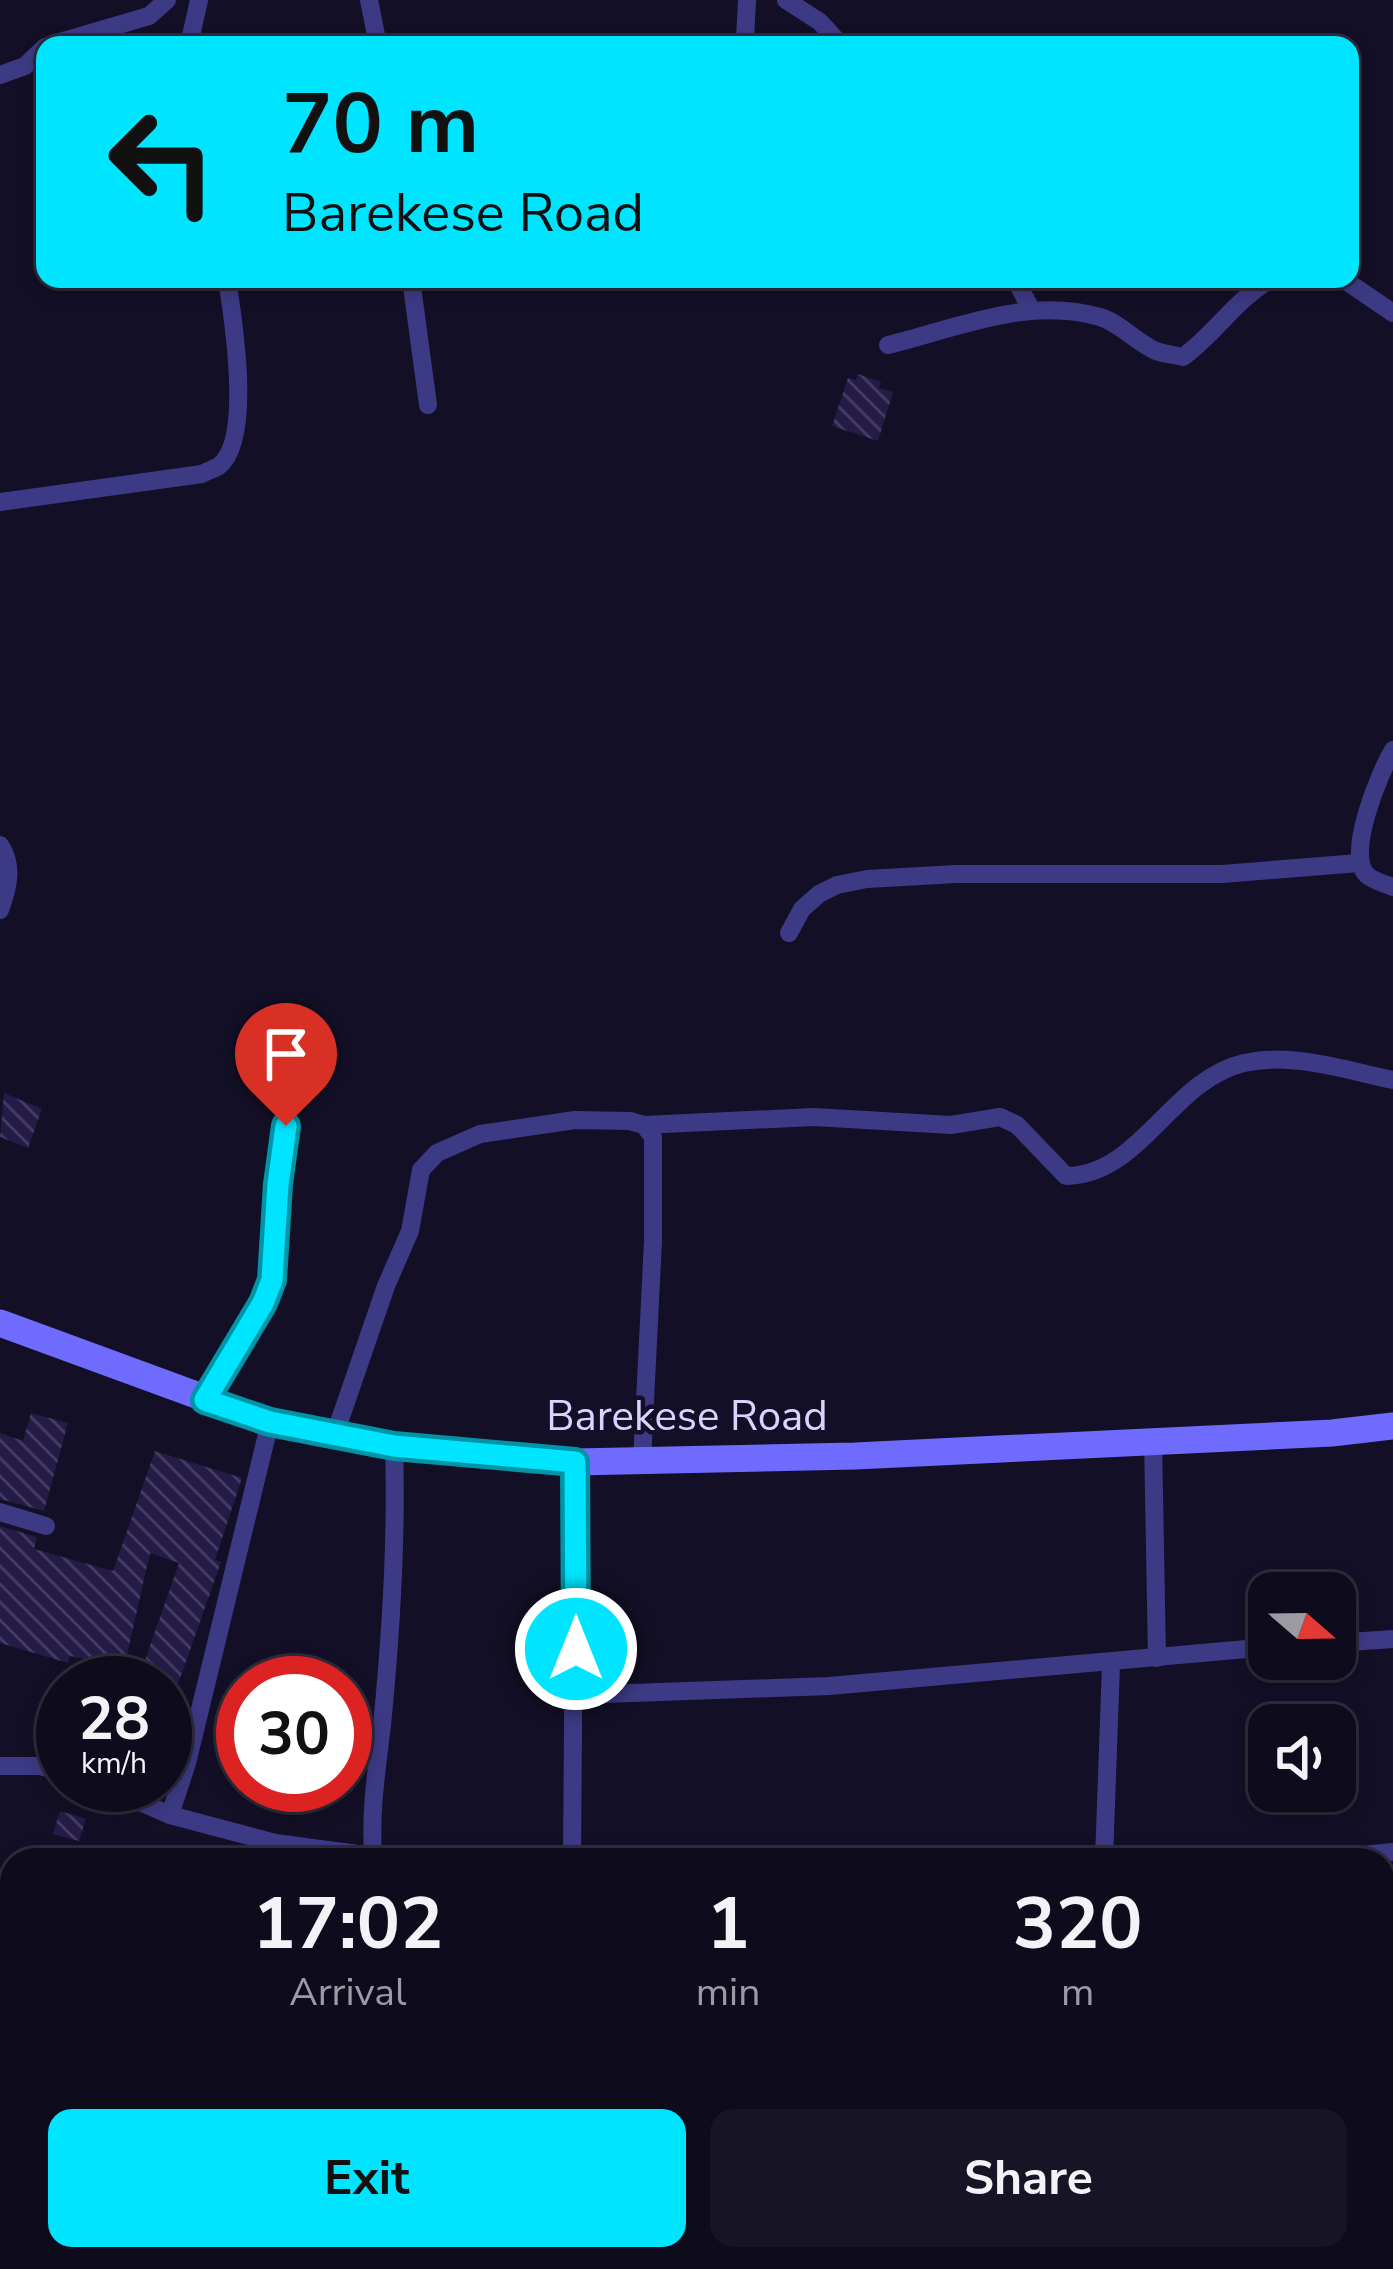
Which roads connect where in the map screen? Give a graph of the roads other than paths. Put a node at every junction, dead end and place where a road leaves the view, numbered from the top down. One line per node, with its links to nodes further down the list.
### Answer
1 (166, 0): 6 (street)
2 (200, 0): 7 (street)
3 (369, 0): 8 (street)
4 (747, 0): 9 (street)
5 (786, 0): 10 (street)
6 (81, 36)
7 (191, 36)
8 (376, 36)
9 (745, 36)
10 (833, 36)
11 (36, 56): 12 (street)
12 (0, 75)
13 (228, 288): 22 (street)
14 (412, 288): 21 (street)
15 (1020, 288): 18 (street)
16 (1259, 288): 18 (street)
17 (1356, 288): 19 (street)
18 (1031, 309): 20 (street)
19 (1393, 313)
20 (889, 345)
21 (428, 405)
22 (0, 502)
23 (1393, 749): 25 (street)
24 (0, 845): 27 (street)
25 (1359, 862): 26 (street); 28 (street)
26 (1393, 887)
27 (0, 910)
28 (789, 933)
29 (1393, 1079): 31 (street)
30 (286, 1126): 33 (street)
31 (644, 1126): 36 (street); 39 (street)
32 (0, 1323): 33 (main road, Barekese Road)
33 (205, 1400): 34 (main road, Barekese Road)
34 (270, 1422): 36 (main road, Barekese Road); 52 (street)
35 (1393, 1426): 37 (main road, Barekese Road)
36 (335, 1434): 38 (main road, Barekese Road)
37 (1154, 1440): 39 (main road, Barekese Road); 46 (street)
38 (394, 1446): 40 (main road, Barekese Road); 54 (street)
39 (643, 1461): 40 (main road, Barekese Road)
40 (575, 1462): 48 (street)
41 (0, 1512): 42 (street)
42 (46, 1526)
43 (1393, 1639): 44 (street)
44 (1356, 1642)
45 (1248, 1649): 46 (street)
46 (1157, 1658): 47 (street)
47 (1111, 1664): 48 (street); 56 (street)
48 (576, 1696): 55 (street)
49 (0, 1766): 50 (street)
50 (36, 1766)
51 (163, 1812): 52 (street)
52 (170, 1815): 53 (street)
53 (303, 1848)
54 (373, 1848)
55 (572, 1848)
56 (1104, 1848)

